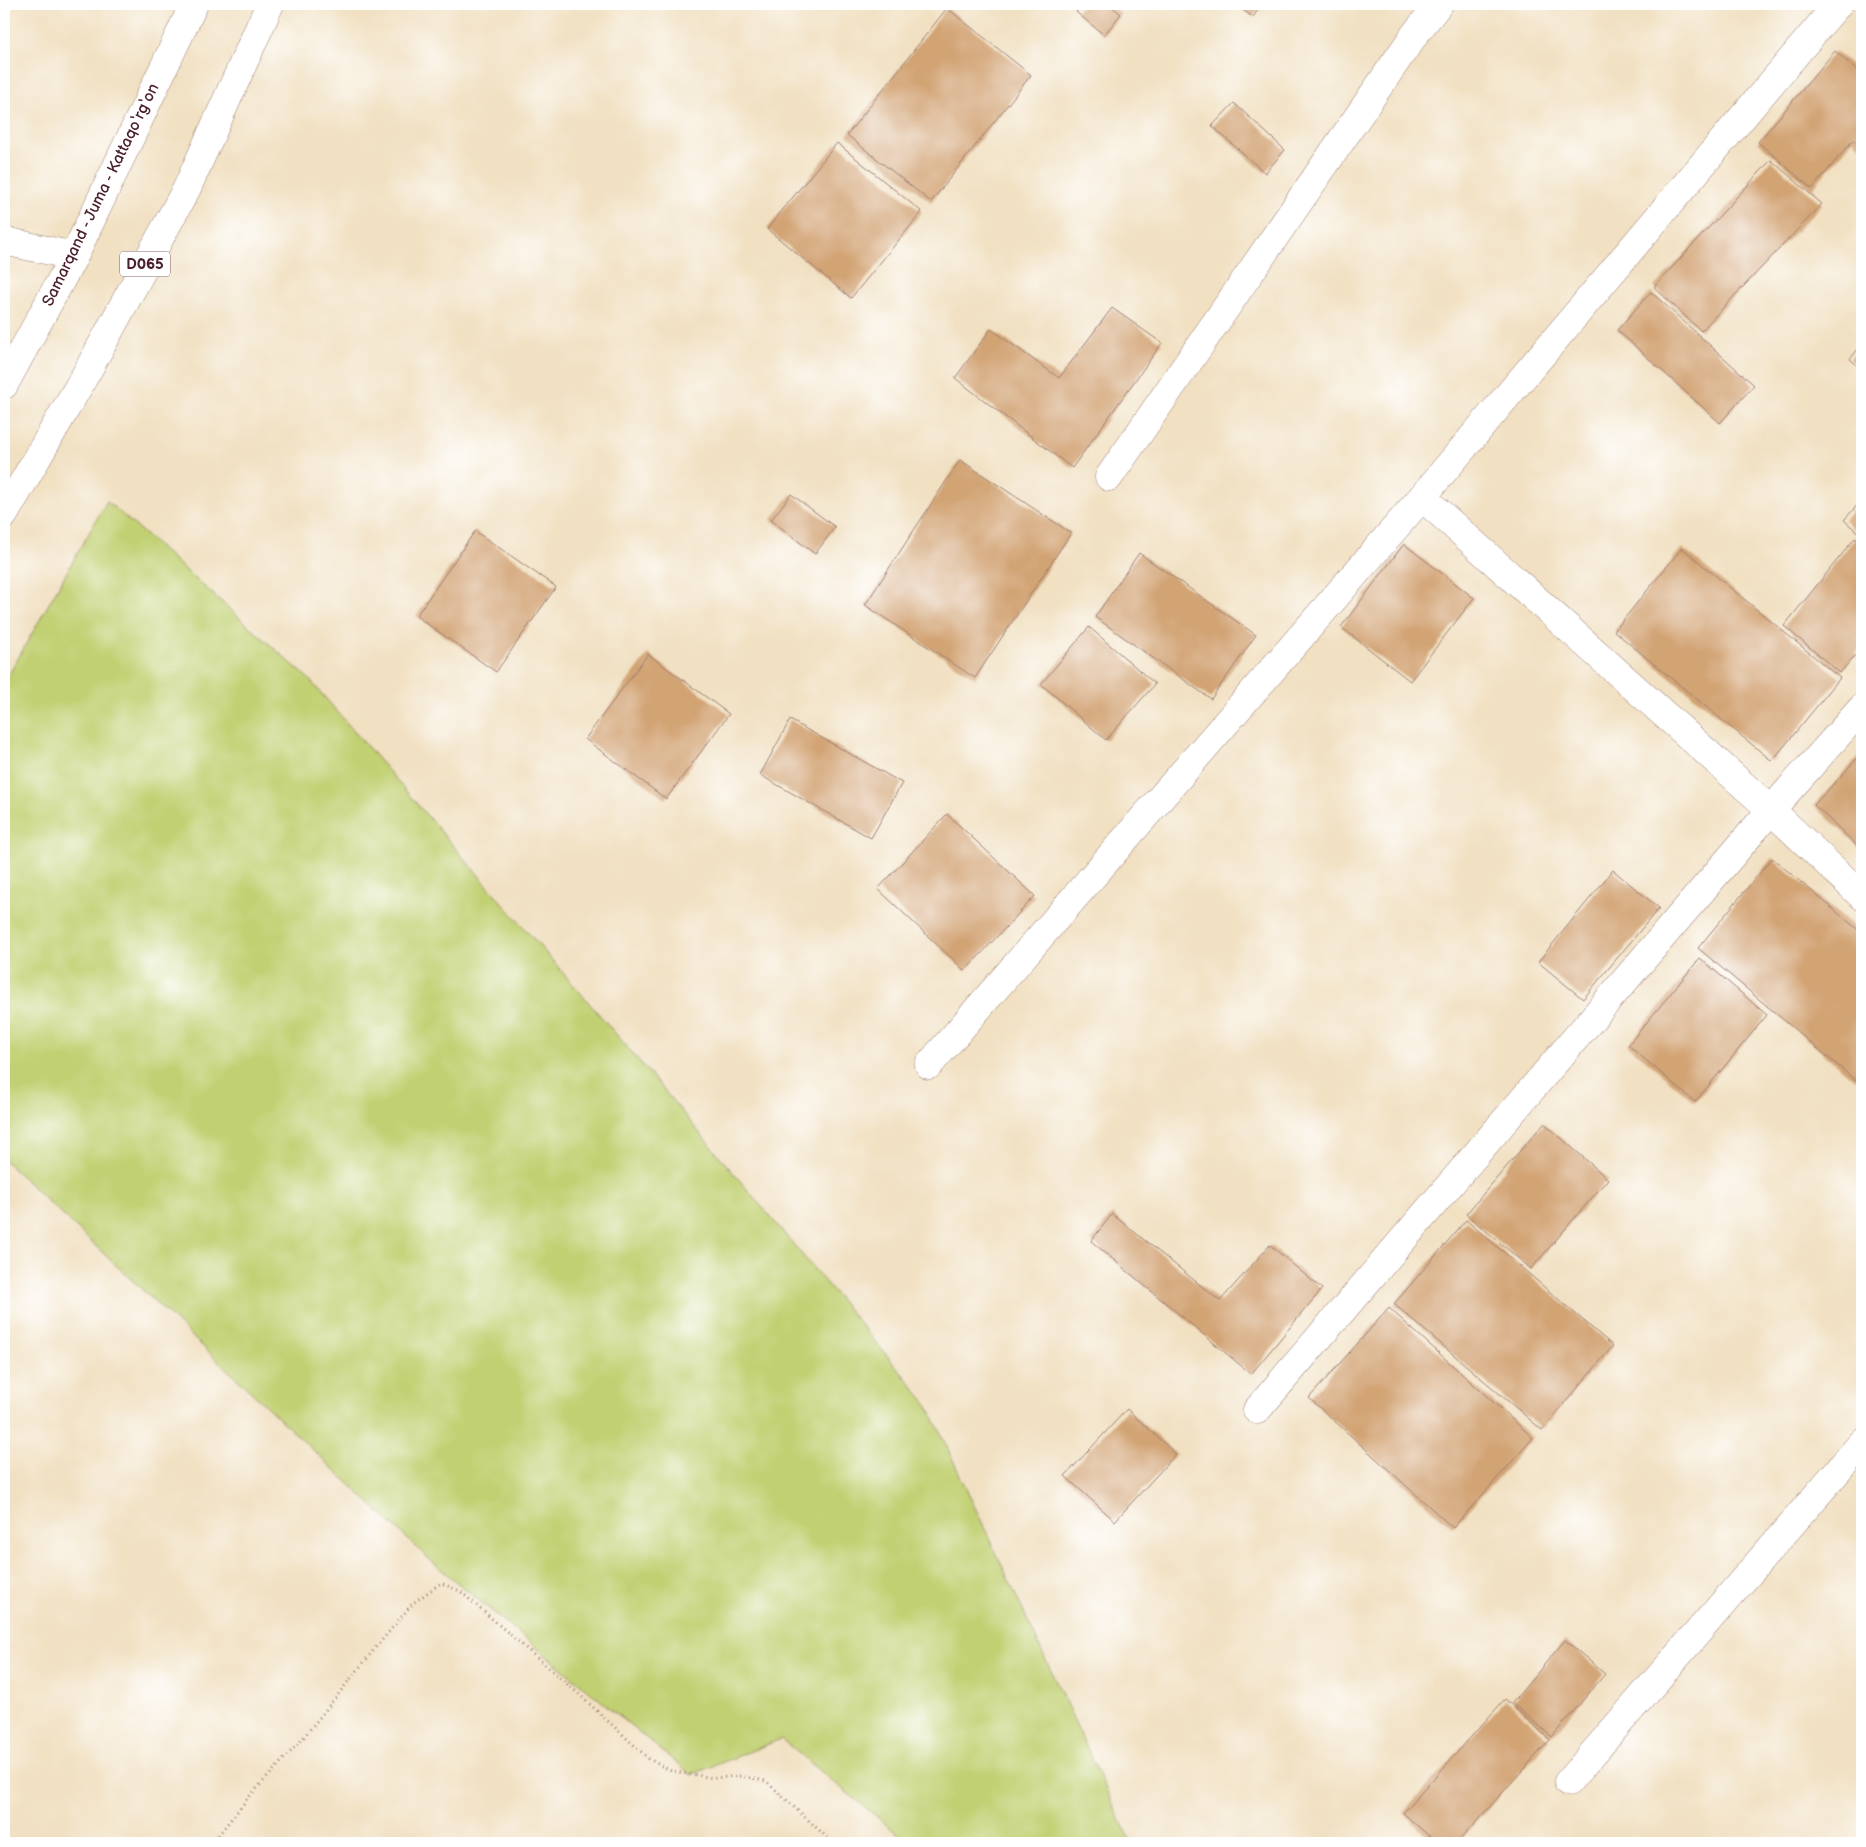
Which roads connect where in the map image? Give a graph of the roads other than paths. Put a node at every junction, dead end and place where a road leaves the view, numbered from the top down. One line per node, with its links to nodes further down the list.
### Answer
1 (194, 4): 6 (main road, Samarqand - Juma - Kattaqo‘rg‘on)
2 (270, 4): 10 (main road, D065)
3 (1439, 4): 8 (main road)
4 (1838, 4): 9 (main road)
5 (4, 241): 6 (main road)
6 (74, 256): 7 (main road, Samarqand - Juma - Kattaqo‘rg‘on)
7 (4, 385)
8 (1109, 477)
9 (1422, 496): 12 (main road); 14 (main road)
10 (4, 515)
11 (1862, 708): 12 (main road)
12 (1771, 810): 13 (main road); 15 (main road)
13 (1862, 896)
14 (929, 1065)
15 (1257, 1410)
16 (1862, 1444): 17 (main road)
17 (1568, 1782)

